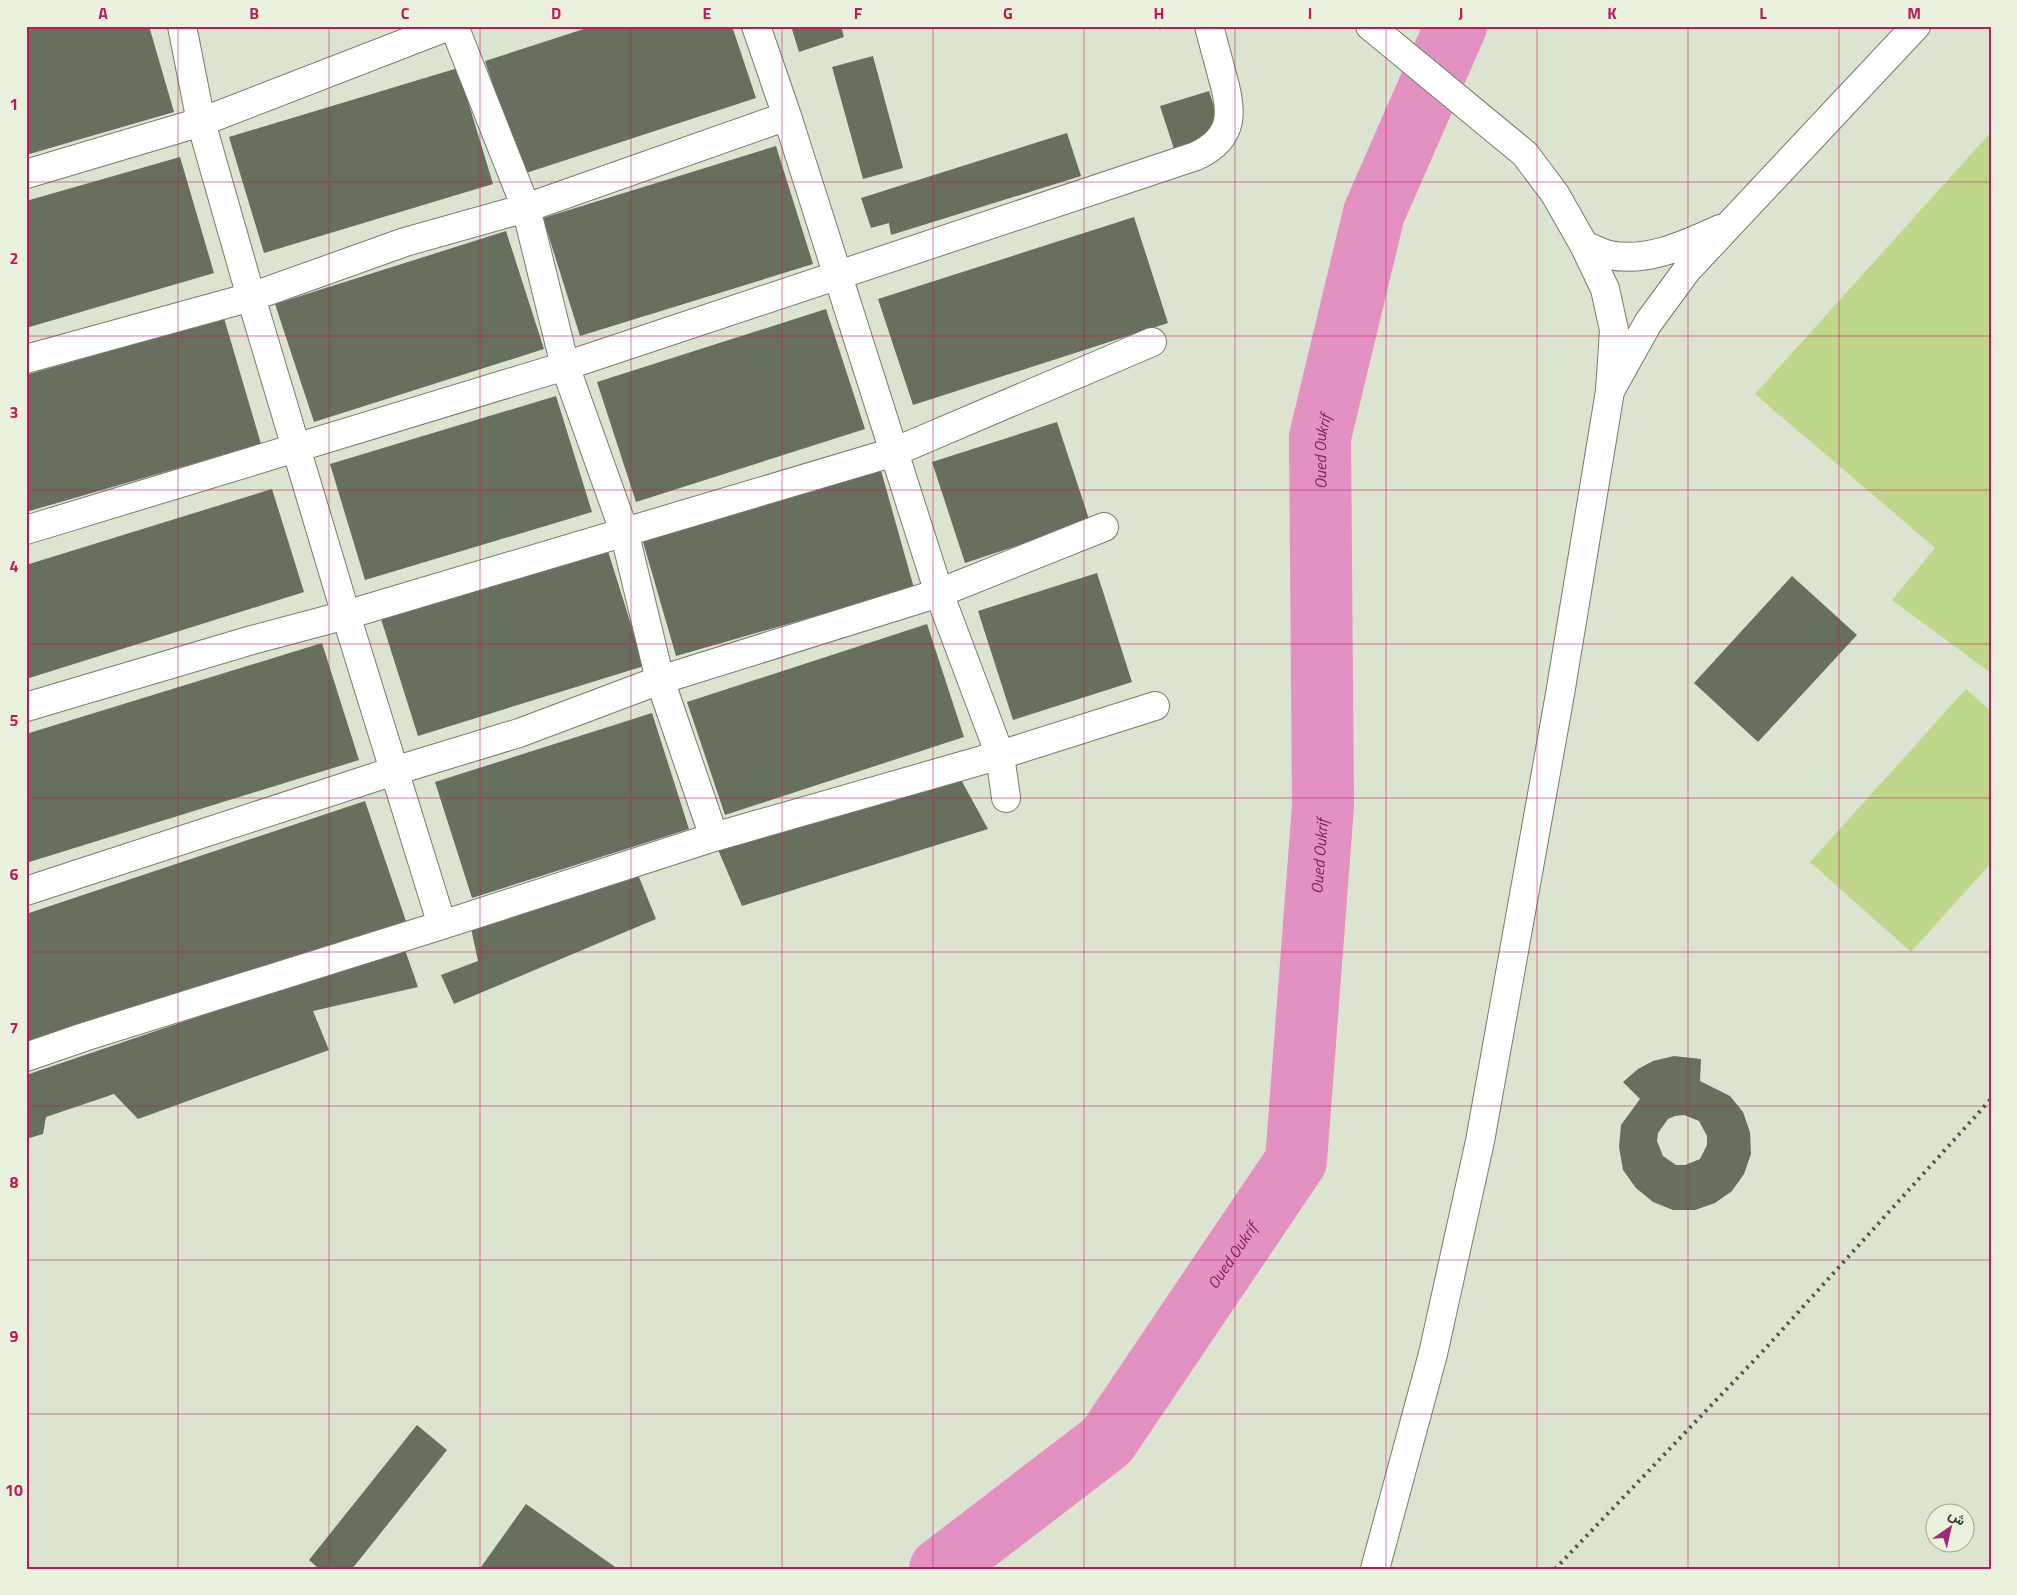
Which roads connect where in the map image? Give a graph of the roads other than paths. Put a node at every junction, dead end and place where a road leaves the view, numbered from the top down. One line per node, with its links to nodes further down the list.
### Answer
1 (182, 26): 9 (street)
2 (449, 26): 9 (street)
3 (454, 26): 11 (street)
4 (756, 26): 8 (street)
5 (1209, 26): 14 (street)
6 (1370, 26): 13 (street)
7 (1916, 26): 12 (street)
8 (788, 116): 11 (street); 14 (street)
9 (201, 122): 10 (street); 15 (street)
10 (26, 174)
11 (526, 208): 15 (street); 18 (street)
12 (1733, 223): 13 (street); 19 (street)
13 (1584, 246): 19 (street)
14 (837, 275): 18 (street); 21 (street)
15 (251, 297): 17 (street); 20 (street)
16 (1152, 342): 21 (street)
17 (26, 359)
18 (564, 366): 20 (street); 24 (street)
19 (1610, 391): 37 (street)
20 (295, 449): 23 (street); 26 (street)
21 (894, 452): 24 (street); 25 (street)
22 (1104, 527): 25 (street)
23 (26, 530)
24 (624, 531): 26 (street); 27 (street)
25 (939, 593): 27 (street); 30 (street)
26 (346, 615): 29 (street); 31 (street)
27 (660, 680): 31 (street); 33 (street)
28 (1155, 706): 30 (street)
29 (26, 707)
30 (1000, 755): 32 (street); 33 (street)
31 (394, 771): 34 (street); 35 (street)
32 (1006, 798)
33 (714, 837): 35 (street)
34 (26, 891)
35 (442, 926): 36 (street)
36 (26, 1057)
37 (1375, 1569)

